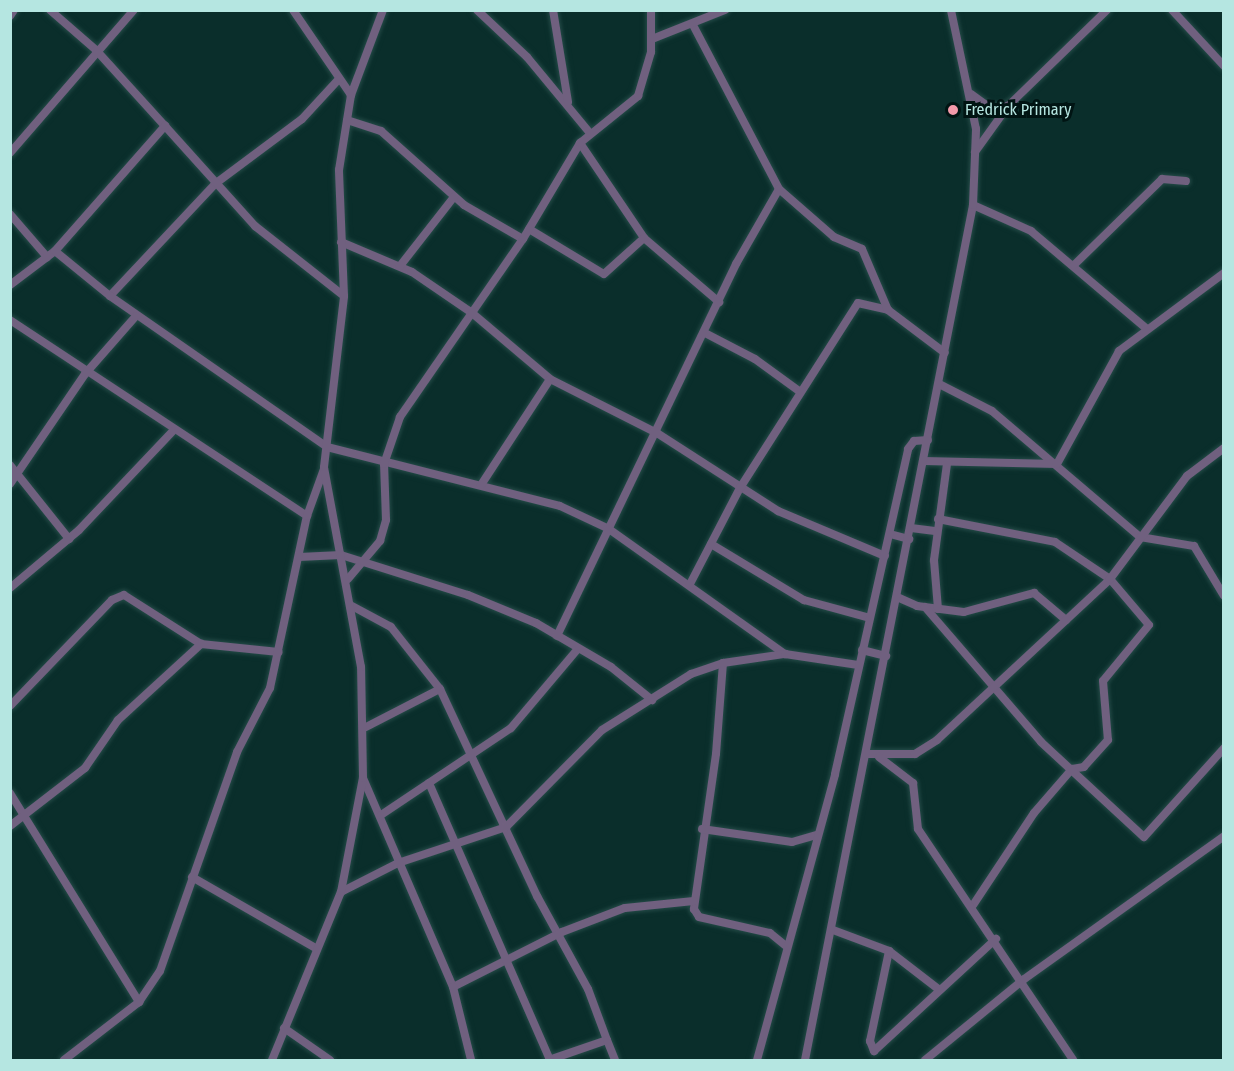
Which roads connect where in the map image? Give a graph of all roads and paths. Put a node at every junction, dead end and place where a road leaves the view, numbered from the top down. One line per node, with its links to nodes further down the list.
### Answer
1 (14, 10): 13 (street)
2 (50, 10): 16 (street)
3 (134, 10): 16 (street)
4 (293, 10): 18 (street)
5 (383, 10): 20 (street)
6 (477, 10): 21 (street)
7 (553, 10): 21 (street)
8 (651, 10): 15 (street)
9 (725, 10): 14 (street)
10 (951, 10): 19 (street)
11 (1107, 10): 22 (street)
12 (1172, 10): 17 (street)
13 (10, 16)
14 (693, 25): 15 (street); 31 (street)
15 (652, 39): 25 (street)
16 (96, 50): 24 (street); 28 (street)
17 (1224, 66)
18 (338, 80): 20 (street); 30 (street)
19 (971, 94): 22 (street); 27 (street)
20 (351, 95): 23 (street)
21 (568, 102): 25 (street)
22 (1008, 106): 27 (street)
23 (346, 120): 32 (street); 38 (street)
24 (165, 126): 30 (street); 39 (street)
25 (589, 132): 26 (street)
26 (580, 143): 35 (street); 36 (street)
27 (975, 152): 33 (street)
28 (10, 153)
29 (1186, 181): 41 (street)
30 (216, 183): 45 (street); 46 (street)
31 (779, 189): 47 (street); 48 (street)
32 (454, 197): 37 (street); 42 (street)
33 (973, 205): 41 (street); 54 (street)
34 (10, 214): 40 (street)
35 (529, 229): 36 (street); 37 (street)
36 (644, 238): 47 (street)
37 (523, 239): 49 (street)
38 (341, 242): 42 (street); 46 (street)
39 (55, 251): 40 (street); 45 (street)
40 (47, 257): 44 (street)
41 (1074, 265): 52 (street)
42 (400, 266): 49 (street)
43 (1224, 273): 52 (street)
44 (10, 285)
45 (110, 296): 50 (street)
46 (344, 296): 62 (street)
47 (719, 302): 53 (street)
48 (888, 310): 54 (street); 58 (street)
49 (472, 313): 56 (street); 65 (street)
50 (136, 316): 55 (street); 62 (street)
51 (10, 320): 55 (street)
52 (1147, 329): 67 (street)
53 (705, 333): 58 (street); 60 (street)
54 (945, 353): 57 (street)
55 (85, 374): 59 (street); 70 (street)
56 (550, 379): 60 (street); 72 (street)
57 (939, 384): 61 (street); 67 (street)
58 (799, 391): 73 (street)
59 (172, 432): 74 (street); 81 (street)
60 (657, 433): 73 (street); 77 (street)
61 (928, 440): 64 (street); 79 (street)
62 (327, 447): 65 (street); 69 (street)
63 (1224, 448): 80 (street)
64 (924, 461): 66 (street); 76 (street)
65 (384, 464): 72 (street); 87 (street)
66 (947, 464): 67 (street); 75 (street)
67 (1057, 464): 80 (street)
68 (10, 465): 70 (street)
69 (324, 467): 74 (street); 84 (street)
70 (18, 475): 71 (street); 81 (street)
71 (10, 484)
72 (481, 484): 77 (street)
73 (740, 488): 83 (street); 86 (street)
74 (307, 516): 85 (street)
75 (938, 519): 78 (street); 89 (street)
76 (911, 528): 78 (street); 82 (street)
77 (609, 529): 90 (street); 99 (street)
78 (937, 531): 96 (street)
79 (890, 534): 82 (street); 86 (street)
80 (1140, 537): 89 (street); 92 (street)
81 (69, 539): 91 (street)
82 (909, 539): 93 (street)
83 (711, 544): 90 (street); 97 (street)
84 (341, 555): 85 (street); 87 (street); 88 (street)
85 (299, 556): 103 (street)
86 (885, 556): 97 (street)
87 (363, 565): 88 (street); 99 (street)
88 (348, 579): 94 (street)
89 (1110, 579): 98 (street); 117 (street)
90 (690, 584): 104 (street)
91 (10, 588)
92 (1224, 596)
93 (897, 597): 95 (street); 105 (street)
94 (352, 606): 109 (street); 112 (street)
95 (925, 607): 96 (street); 108 (street)
96 (939, 609): 98 (street)
97 (870, 618): 102 (street)
98 (1066, 620): 108 (street)
99 (557, 636): 101 (street)
100 (201, 644): 103 (street); 111 (street); 122 (street)
101 (577, 650): 110 (street); 114 (street)
102 (862, 650): 105 (street); 107 (street)
103 (279, 652): 130 (street)
104 (785, 654): 106 (street); 107 (street)
105 (886, 656): 115 (street)
106 (723, 663): 110 (street); 125 (street)
107 (858, 665): 126 (street)
108 (993, 688): 116 (street); 117 (street)
109 (440, 689): 112 (street); 114 (street)
110 (652, 700): 124 (street)
111 (10, 706)
112 (366, 727): 118 (street)
113 (1224, 748): 117 (street)
114 (475, 754): 119 (street); 124 (street)
115 (867, 754): 116 (street); 134 (street)
116 (879, 757): 133 (street)
117 (1072, 769): 133 (street)
118 (363, 778): 121 (street); 131 (street)
119 (429, 783): 121 (street); 128 (street)
120 (10, 792): 122 (street)
121 (381, 815): 129 (street)
122 (26, 818): 123 (street); 144 (street)
123 (10, 826)
124 (506, 827): 128 (street); 135 (street)
125 (702, 829): 126 (street); 132 (street)
126 (816, 835): 137 (street)
127 (1224, 836): 141 (street)
128 (459, 842): 129 (street); 140 (street)
129 (398, 862): 131 (street); 142 (street)
130 (192, 877): 138 (street); 144 (street)
131 (341, 892): 138 (street)
132 (694, 901): 135 (street); 137 (street)
133 (973, 905): 136 (street)
134 (833, 930): 139 (street); 154 (street)
135 (562, 932): 140 (street); 146 (street)
136 (996, 939): 141 (street); 143 (street)
137 (787, 947): 153 (street)
138 (317, 949): 145 (street)
139 (889, 951): 143 (street); 143 (street)
140 (508, 960): 142 (street); 151 (street)
141 (1023, 980): 155 (street); 156 (street)
142 (453, 987): 150 (street)
143 (937, 988)
144 (139, 1002): 147 (street)
145 (284, 1028): 148 (street); 149 (street)
146 (607, 1040): 151 (street); 152 (street)
147 (64, 1060)
148 (272, 1060)
149 (330, 1060)
150 (471, 1060)
151 (550, 1060)
152 (615, 1060)
153 (757, 1060)
154 (805, 1060)
155 (925, 1060)
156 (1073, 1060)

